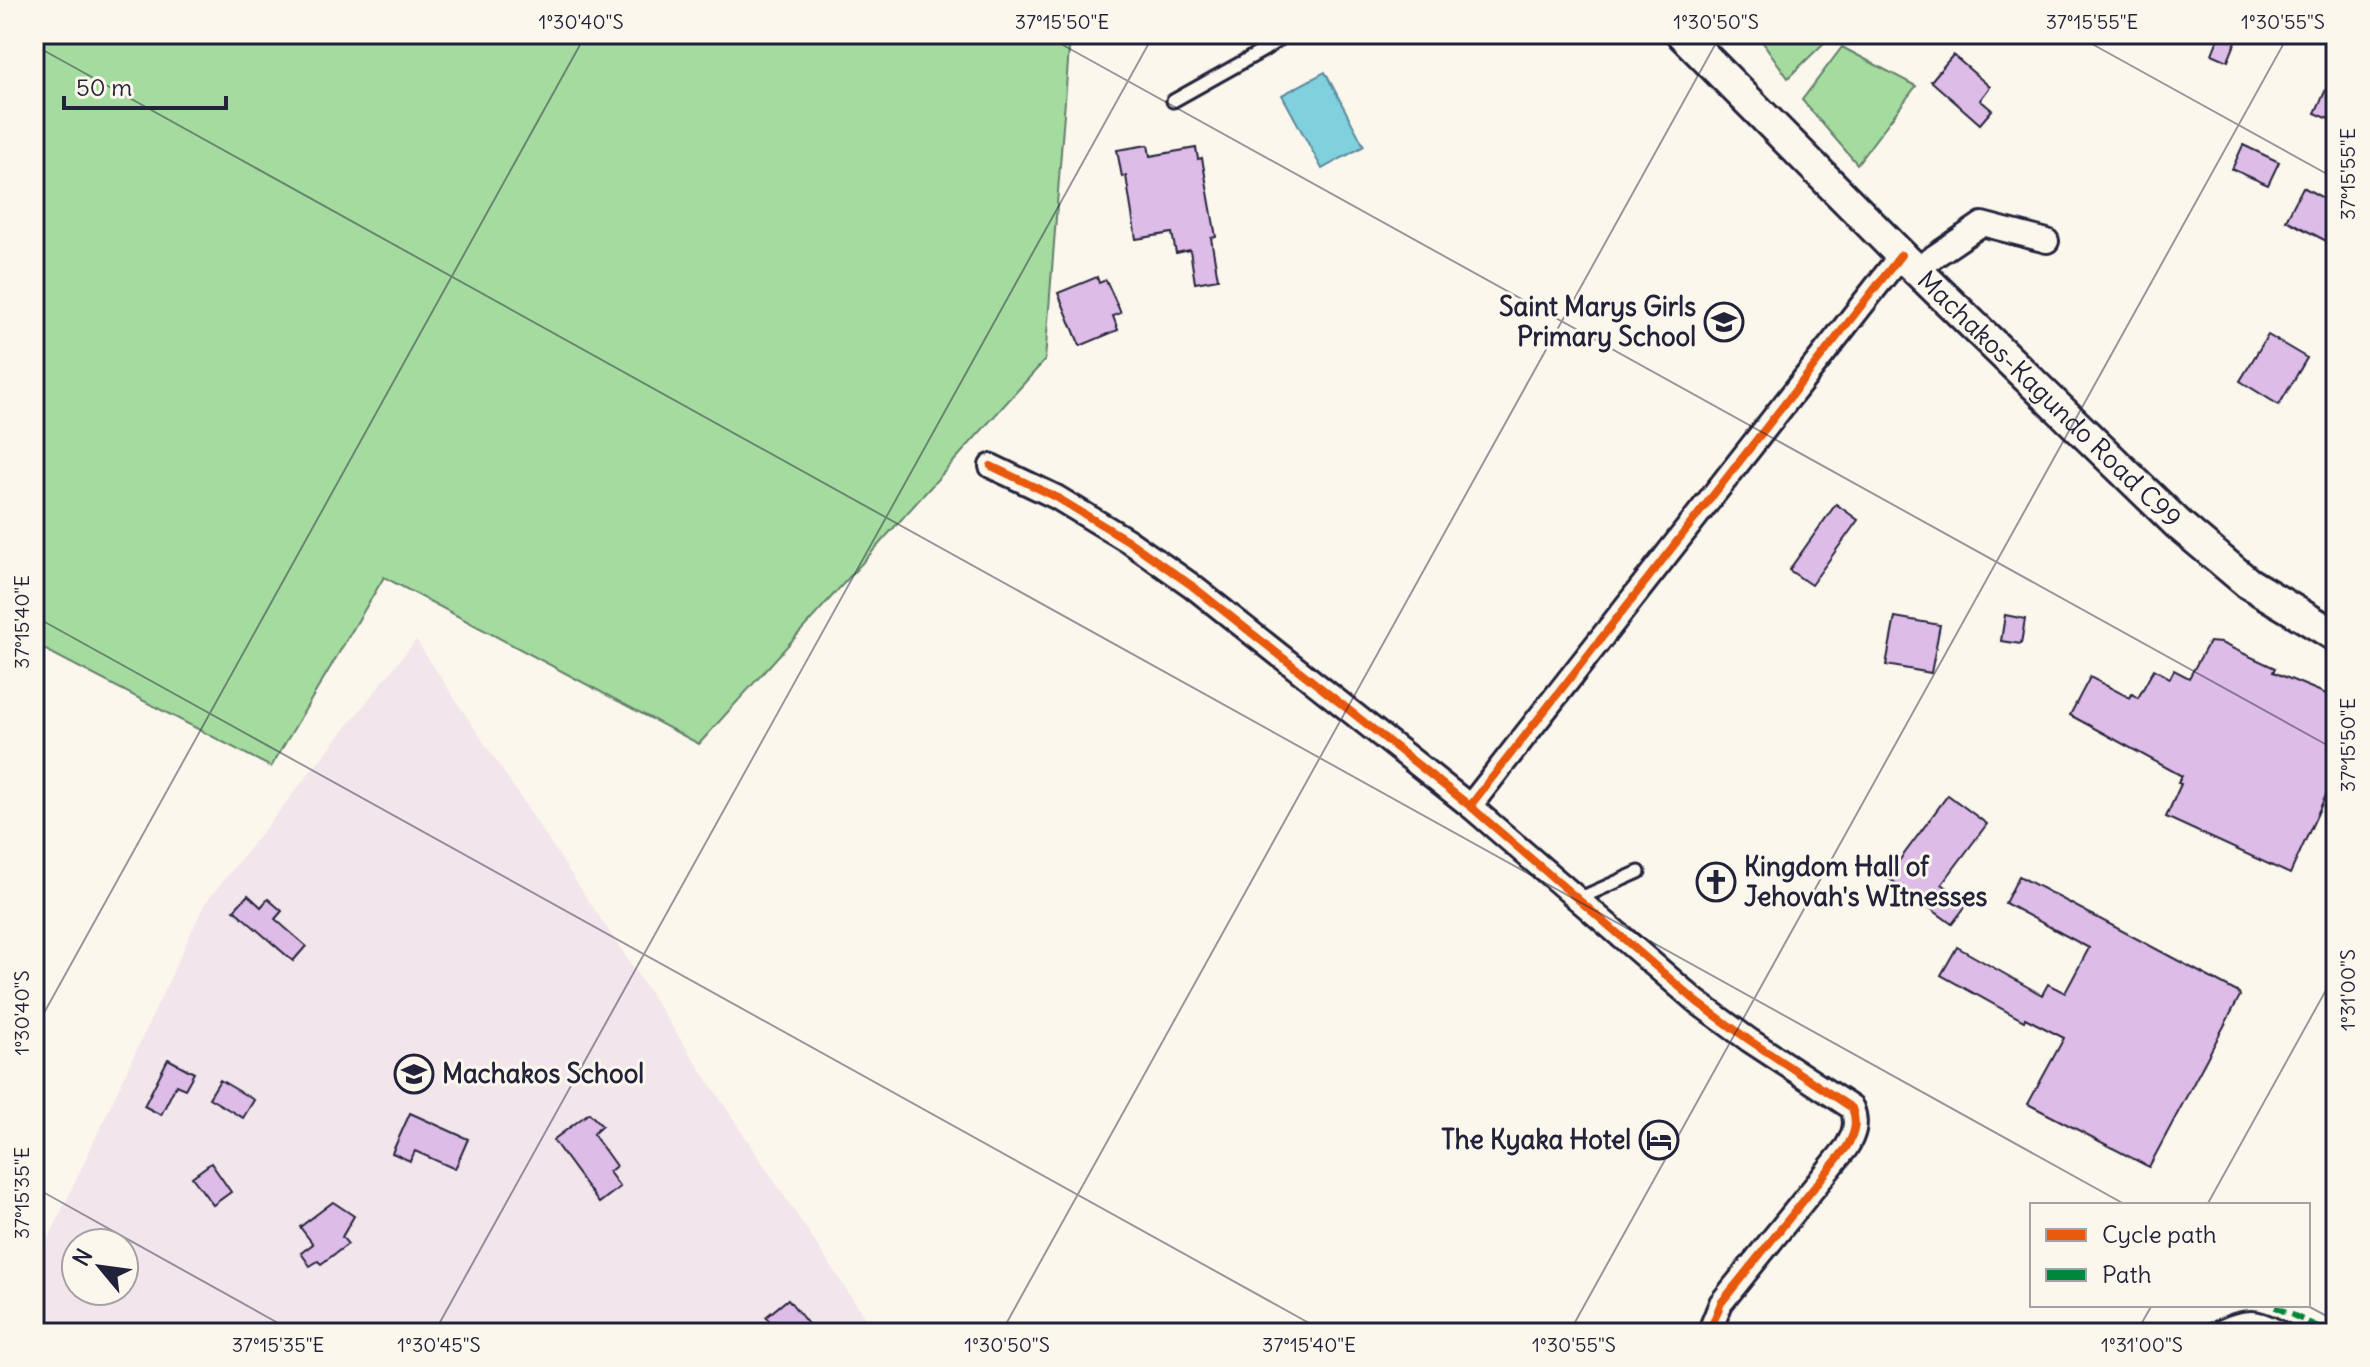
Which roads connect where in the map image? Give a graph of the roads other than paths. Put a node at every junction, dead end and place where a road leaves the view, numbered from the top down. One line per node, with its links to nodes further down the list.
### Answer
1 (1287, 34): 3 (lane)
2 (1682, 34): 5 (main road, Machakos-Kagundo Road C99)
3 (1173, 101)
4 (2047, 241): 5 (street)
5 (1909, 262): 7 (main road, Machakos-Kagundo Road C99); 8 (street)
6 (991, 466): 8 (street)
7 (2336, 636)
8 (1470, 806): 10 (street)
9 (1639, 872): 10 (lane)
10 (1578, 899): 11 (street)
11 (1709, 1333)
12 (2207, 1333): 13 (lane)
13 (2291, 1333)

